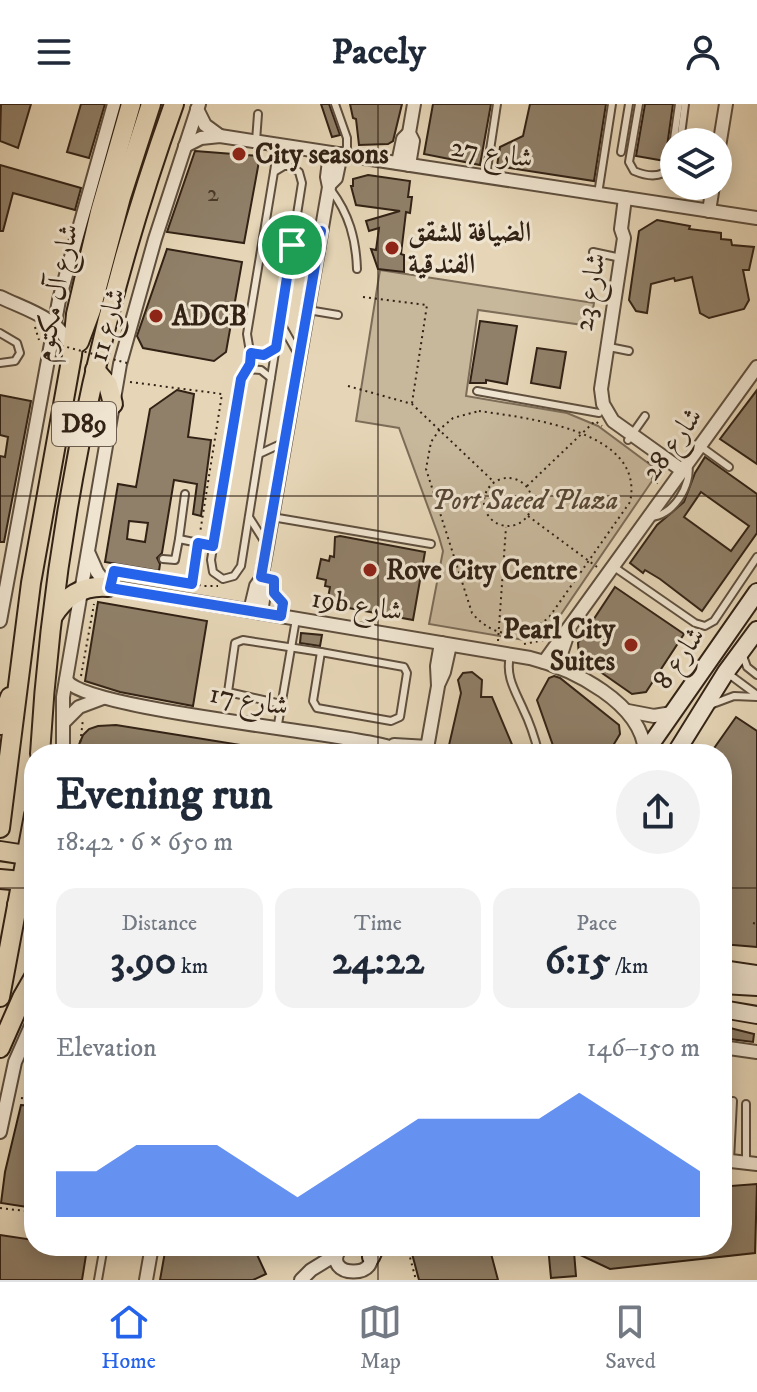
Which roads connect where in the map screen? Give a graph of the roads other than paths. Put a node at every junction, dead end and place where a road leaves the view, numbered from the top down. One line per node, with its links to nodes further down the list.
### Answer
1 (114, 104): 42 (street)
2 (131, 104): 39 (main road, شارع آل مكتوم / D89)
3 (151, 104): 49 (main road)
4 (174, 104): 54 (main road, شارع آل مكتوم / D89)
5 (335, 104): 23 (lane)
6 (414, 104): 24 (street)
7 (497, 104): 26 (lane)
8 (612, 104): 28 (lane)
9 (629, 104): 22 (lane)
10 (639, 104): 11 (lane)
11 (679, 104)
12 (685, 104): 16 (lane)
13 (726, 104): 17 (street)
14 (198, 106): 18 (street); 21 (street, شارع 11)
15 (258, 114): 19 (lane)
16 (682, 128)
17 (722, 128)
18 (220, 136): 19 (street, شارع 27); 21 (street, شارع 27)
19 (256, 141): 20 (street, شارع 27)
20 (278, 145): 23 (street, شارع 27); 25 (lane)
21 (185, 146): 57 (street, شارع 11)
22 (621, 152)
23 (339, 154): 24 (street, شارع 27); 27 (street)
24 (404, 164): 26 (street, شارع 27)
25 (274, 172): 34 (lane); 48 (lane)
26 (486, 176): 28 (street, شارع 27)
27 (329, 186): 33 (street); 37 (lane)
28 (598, 194): 29 (street, شارع 27)
29 (630, 198): 31 (street, شارع 27); 36 (street, شارع 23)
30 (711, 200): 31 (street)
31 (709, 211): 32 (street, شارع 27)
32 (757, 218)
33 (321, 231): 34 (lane); 40 (street)
34 (292, 245): 43 (lane)
35 (593, 252): 36 (lane)
36 (621, 258): 46 (street, شارع 23)
37 (357, 269)
38 (0, 297): 42 (street)
39 (79, 301): 42 (street); 49 (main road, شارع آل مكتوم / D89)
40 (308, 310): 41 (lane); 50 (street)
41 (338, 315)
42 (55, 322): 49 (street); 81 (street)
43 (280, 322): 45 (lane); 50 (lane)
44 (0, 333): 51 (lane)
45 (276, 348): 48 (lane); 55 (lane)
46 (605, 351): 47 (lane); 58 (street, شارع 23); 60 (street, شارع 23)
47 (629, 351)
48 (251, 353): 53 (lane)
49 (72, 355): 78 (main road, شارع آل مكتوم / D89)
50 (300, 358): 61 (street)
51 (0, 363)
52 (757, 367): 62 (street, شارع 28)
53 (247, 369): 55 (lane); 71 (lane)
54 (95, 370): 57 (main road); 84 (main road, شارع آل مكتوم / D89)
55 (271, 378): 63 (lane)
56 (477, 391): 58 (lane)
57 (113, 404): 73 (street, شارع 11)
58 (599, 413): 60 (street, شارع 23)
59 (645, 416): 60 (lane)
60 (630, 437): 65 (street, شارع 23)
61 (285, 442): 63 (lane); 68 (street)
62 (700, 446): 64 (lane); 65 (street, شارع 28)
63 (259, 454): 67 (lane)
64 (729, 467)
65 (683, 470): 76 (street, شارع 28)
66 (185, 494): 69 (lane)
67 (249, 517): 71 (lane); 72 (lane)
68 (272, 517): 70 (lane); 72 (street)
69 (179, 539): 71 (lane); 75 (lane)
70 (431, 544)
71 (213, 546)
72 (267, 546): 83 (street)
73 (87, 551): 77 (street); 79 (street, شارع 11)
74 (757, 557): 76 (lane)
75 (163, 559)
76 (609, 563): 87 (street, شارع 28)
77 (111, 582): 79 (main road); 83 (street, 19b شارع)
78 (31, 583): 81 (street); 98 (main road, شارع آل مكتوم / D89)
79 (81, 590): 84 (main road); 99 (street, شارع 11)
80 (757, 592): 104 (street, شارع 8)
81 (2, 599): 86 (street)
82 (757, 607): 96 (street)
83 (256, 612): 85 (street, 19b شارع)
84 (53, 616): 109 (main road, شارع آل مكتوم / D89)
85 (296, 619): 89 (street, 19b شارع); 90 (lane)
86 (0, 621)
87 (570, 627): 94 (street, شارع 28); 95 (street, شارع 28)
88 (757, 630): 91 (street, شارع 8)
89 (445, 644): 93 (street, 19b شارع); 112 (street)
90 (291, 647): 92 (lane); 102 (lane); 102 (lane)
91 (743, 650): 96 (street, شارع 8); 97 (lane)
92 (321, 652): 92 (lane)
93 (510, 655): 94 (street, 19b شارع); 113 (lane)
94 (544, 662): 95 (street, 19b شارع)
95 (557, 666): 103 (street, 19b شارع)
96 (726, 672): 100 (lane); 105 (street, شارع 8)
97 (757, 675)
98 (20, 677): 107 (main road); 117 (main road, شارع آل مكتوم / D89)
99 (66, 680): 101 (street, شارع 17); 106 (street, شارع 11)
100 (757, 696): 105 (lane)
101 (103, 697): 106 (street); 108 (street, شارع 17)
102 (281, 704): 108 (lane)
103 (628, 711): 104 (street); 114 (street)
104 (672, 713): 115 (street, شارع 8)
105 (699, 716): 116 (street, شارع 8)
106 (63, 723): 110 (street, شارع 11)
107 (0, 725)
108 (277, 730): 111 (street, شارع 17)
109 (42, 744)
110 (63, 744)
111 (373, 744)
112 (428, 744)
113 (536, 744)
114 (644, 744)
115 (651, 744)
116 (681, 744)
117 (0, 828)
118 (0, 851): 119 (main road)
119 (24, 854)
120 (0, 879): 121 (main road)
121 (24, 882)
122 (17, 906): 128 (main road)
123 (732, 972): 124 (street)
124 (757, 974)
125 (732, 976): 126 (street)
126 (757, 987)
127 (24, 994): 132 (main road)
128 (0, 997)
129 (732, 1011): 130 (street)
130 (757, 1015)
131 (24, 1042): 138 (street)
132 (0, 1048)
133 (732, 1048): 134 (street)
134 (757, 1052)
135 (733, 1101): 137 (lane)
136 (746, 1104): 139 (lane)
137 (732, 1109)
138 (0, 1132)
139 (751, 1163)
140 (102, 1256): 147 (lane)
141 (150, 1256): 148 (street)
142 (331, 1256): 149 (street)
143 (338, 1256): 146 (street)
144 (369, 1256): 146 (street)
145 (370, 1256): 150 (street)
146 (349, 1276): 149 (street)
147 (98, 1280)
148 (146, 1280)
149 (302, 1280)
150 (370, 1280)

